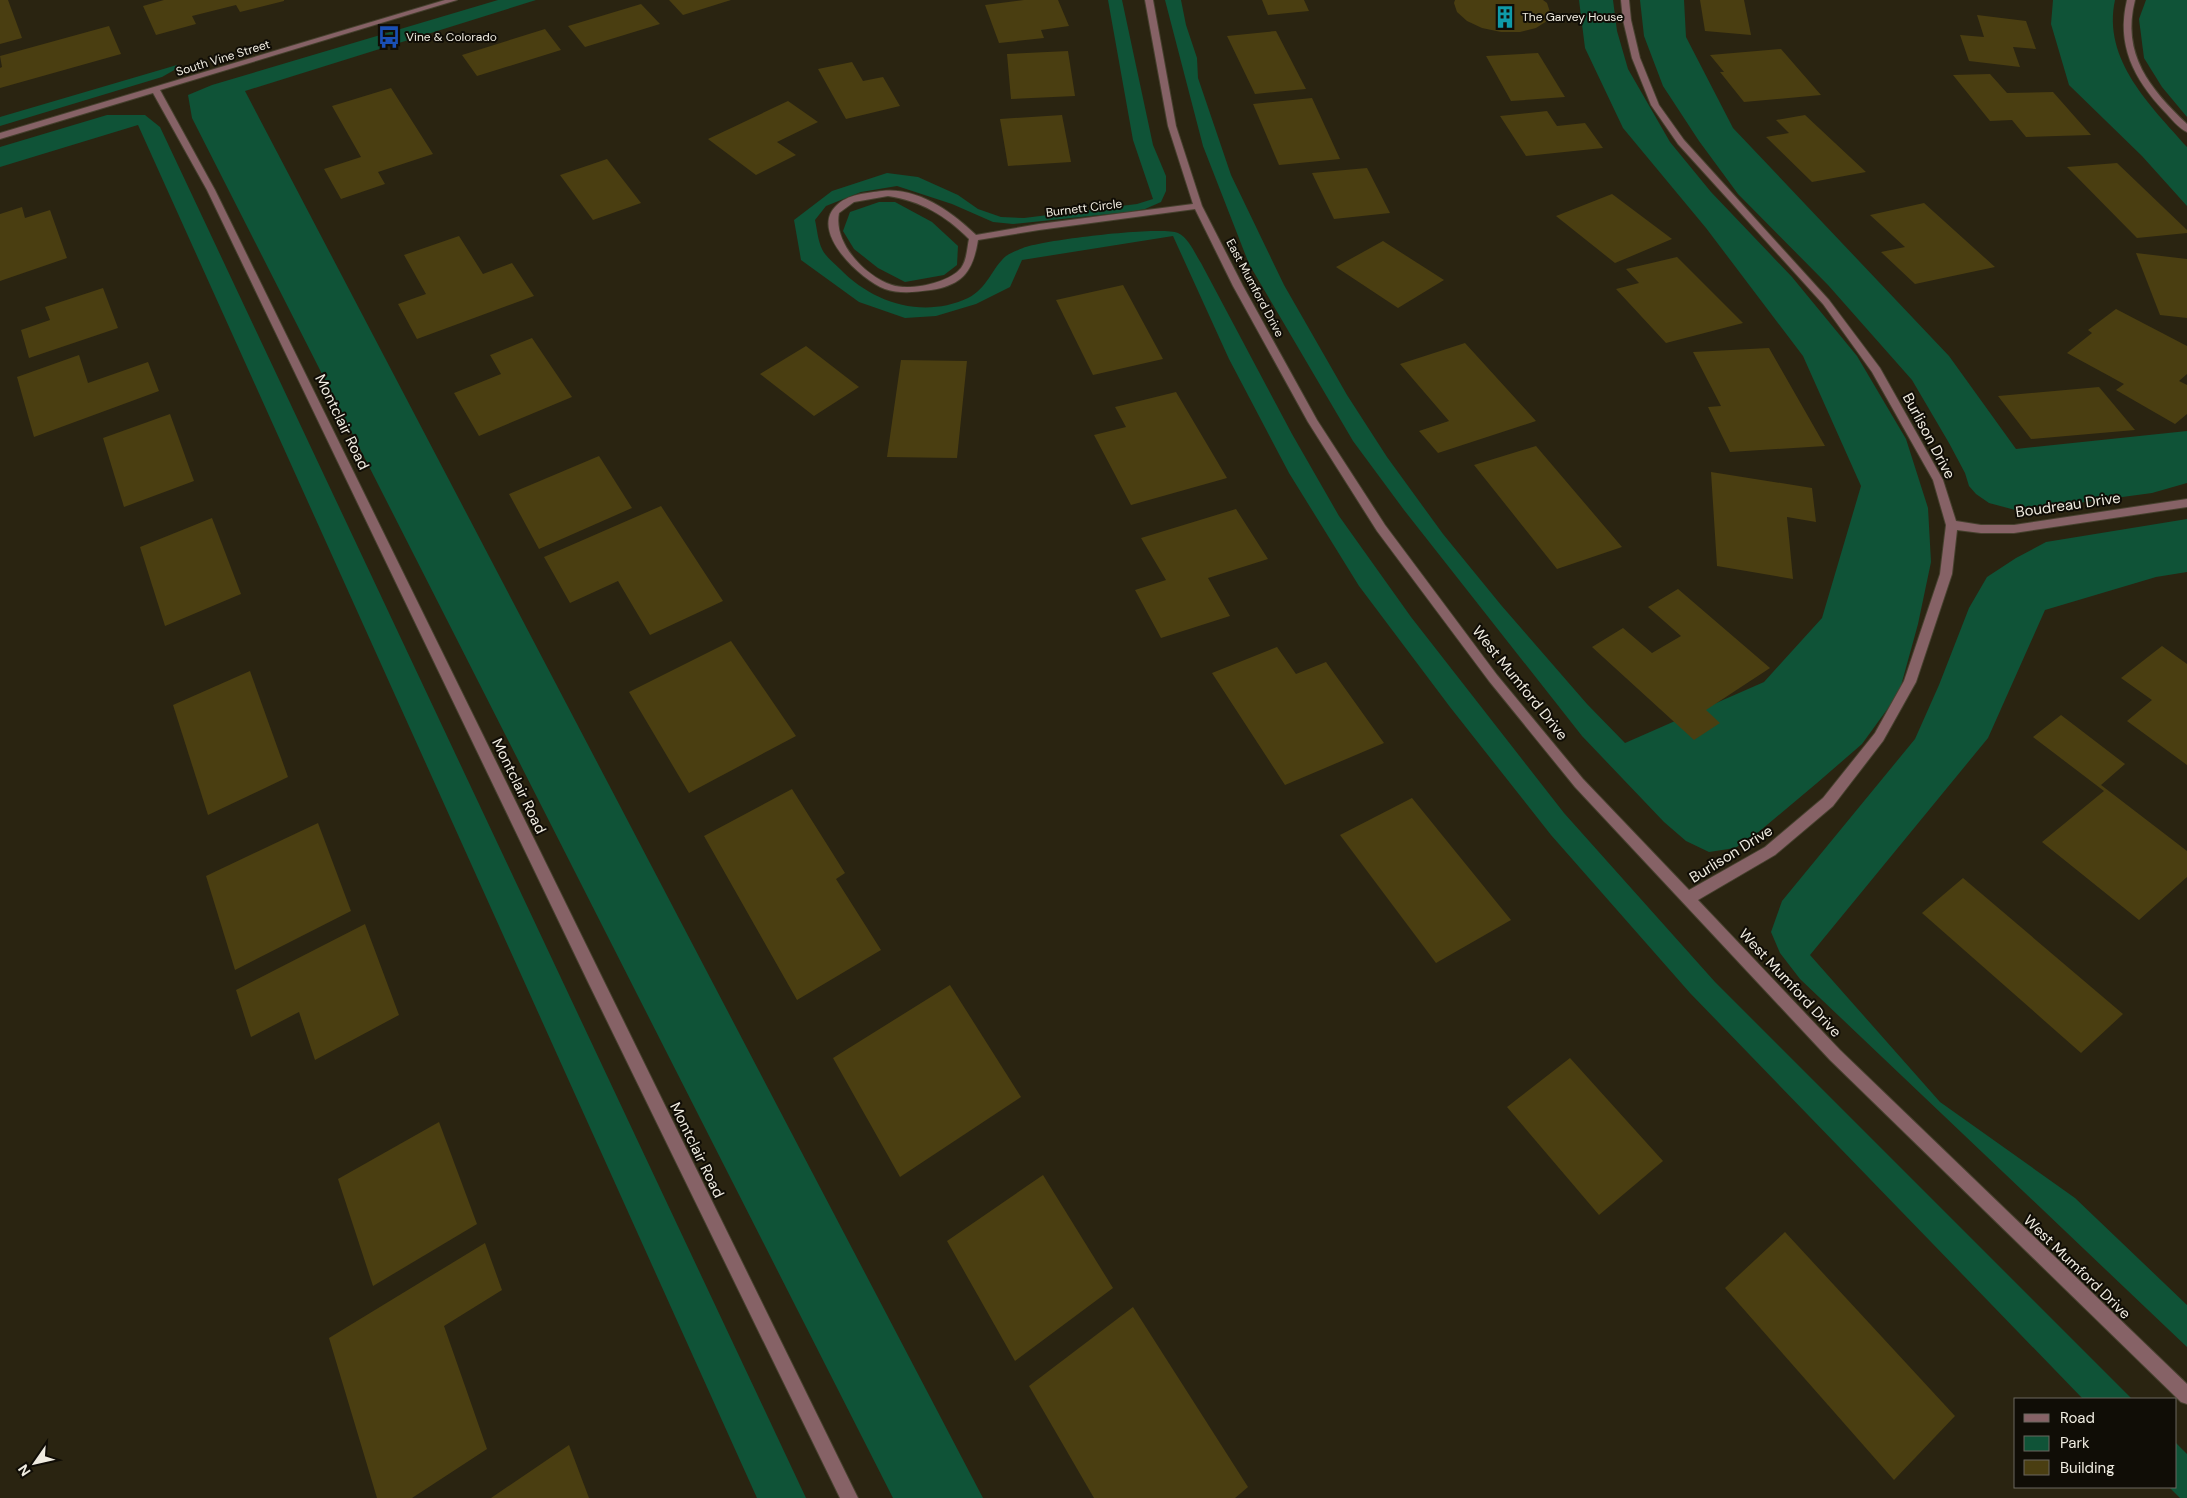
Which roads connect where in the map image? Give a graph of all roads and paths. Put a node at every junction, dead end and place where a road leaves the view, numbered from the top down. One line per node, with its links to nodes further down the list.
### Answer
1 (453, 0): 5 (street, South Vine Street)
2 (1149, 0): 8 (street, East Mumford Drive)
3 (1625, 0): 11 (street, Burlison Drive)
4 (2131, 0): 6 (street)
5 (156, 90): 7 (street, South Vine Street); 15 (street, Montclair Road)
6 (2187, 129)
7 (0, 136)
8 (1198, 206): 9 (street, Burnett Circle); 12 (street, East Mumford Drive)
9 (974, 238): 9 (street)
10 (2187, 503): 11 (street, Boudreau Drive)
11 (1952, 524): 13 (street, Burlison Drive)
12 (1404, 559): 13 (street, West Mumford Drive)
13 (1688, 898): 14 (street, West Mumford Drive)
14 (2187, 1396)
15 (850, 1498)

